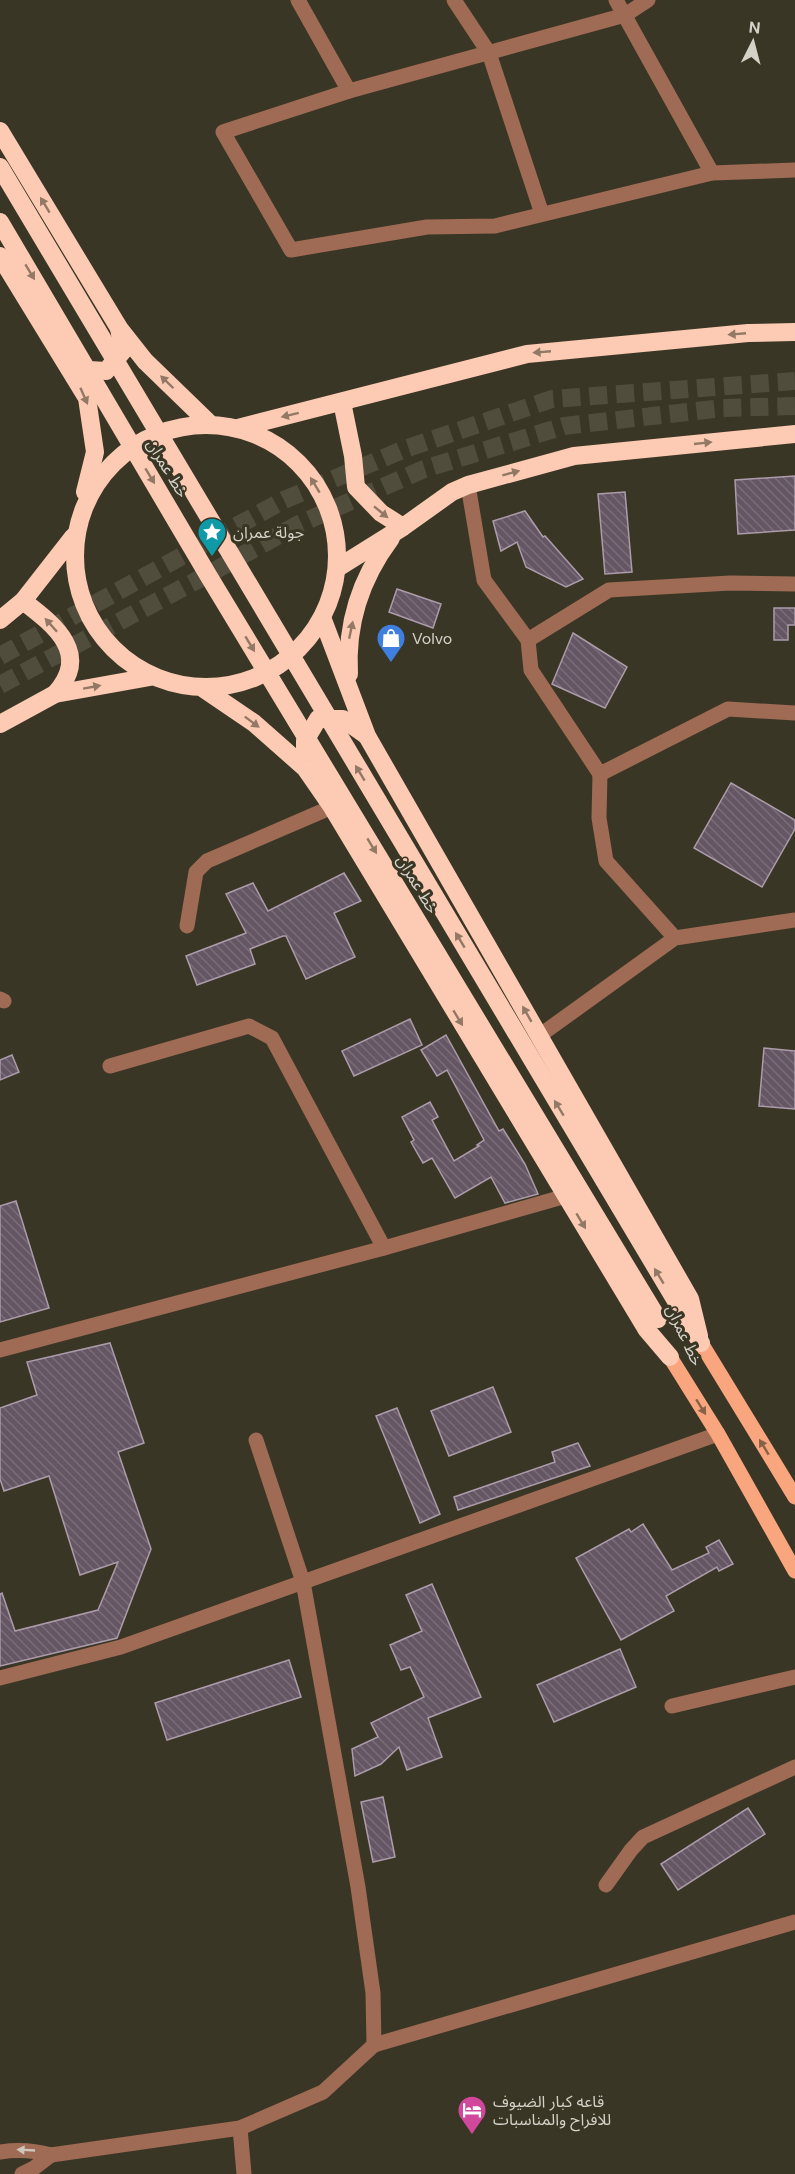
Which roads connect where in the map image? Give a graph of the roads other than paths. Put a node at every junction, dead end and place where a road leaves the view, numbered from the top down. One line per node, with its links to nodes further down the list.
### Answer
1 (298, 0): 7 (street)
2 (454, 0): 6 (street)
3 (616, 0): 5 (street)
4 (648, 0): 5 (street)
5 (625, 15): 6 (street); 11 (street)
6 (489, 53): 7 (street); 12 (street)
7 (349, 91): 12 (street)
8 (0, 131): 15 (highway, one-way to 8)
9 (0, 167): 49 (highway, خط عمران, one-way to 9, bridge)
10 (795, 170): 11 (street)
11 (712, 173): 12 (street)
12 (542, 214)
13 (0, 222): 51 (highway, خط عمران, one-way to 51, bridge)
14 (0, 256): 17 (highway)
15 (120, 328): 17 (highway); 19 (highway, one-way to 15)
16 (795, 332): 18 (highway, one-way to 18)
17 (62, 357): 23 (highway, one-way to 23)
18 (342, 402): 20 (highway, one-way to 20); 24 (highway, one-way to 24)
19 (209, 423): 20 (highway); 23 (highway)
20 (238, 428): 26 (highway, one-way to 20)
21 (795, 434): 22 (highway, one-way to 21)
22 (468, 485): 24 (highway); 31 (street)
23 (83, 502): 25 (highway)
24 (399, 529): 26 (highway); 33 (highway, one-way to 24)
25 (73, 537): 28 (highway); 32 (highway)
26 (339, 567): 30 (highway)
27 (795, 584): 31 (street)
28 (23, 601): 29 (highway); 35 (highway, one-way to 28)
29 (0, 620)
30 (323, 620): 33 (highway); 34 (highway)
31 (528, 640): 40 (street)
32 (150, 677): 34 (highway); 35 (highway, one-way to 32)
33 (349, 688): 38 (highway)
34 (204, 689): 39 (highway, one-way to 39)
35 (55, 694): 37 (highway)
36 (795, 713): 40 (street)
37 (0, 724)
38 (367, 736): 39 (highway); 45 (highway, one-way to 38)
39 (305, 768): 41 (highway)
40 (600, 774): 44 (street)
41 (332, 807): 43 (street); 47 (highway, one-way to 47)
42 (795, 920): 44 (street)
43 (187, 926)
44 (675, 938): 45 (street)
45 (539, 1036): 49 (highway)
46 (110, 1066): 48 (street)
47 (566, 1196): 48 (street); 51 (highway, one-way to 51)
48 (384, 1248): 50 (street)
49 (701, 1343): 54 (main road, خط عمران, one-way to 49)
50 (0, 1350)
51 (670, 1357): 52 (main road, خط عمران, one-way to 52)
52 (718, 1434): 55 (main road, خط عمران); 56 (street)
53 (256, 1440): 56 (street)
54 (795, 1497)
55 (795, 1571)
56 (303, 1582): 58 (street); 63 (street)
57 (795, 1677): 59 (street)
58 (0, 1678)
59 (672, 1706)
60 (795, 1767): 61 (street)
61 (606, 1885)
62 (795, 1922): 63 (street)
63 (374, 2045): 64 (street)
64 (240, 2128): 66 (street); 68 (street)
65 (0, 2152): 66 (street, one-way to 65)
66 (51, 2155): 67 (street)
67 (22, 2174)
68 (244, 2174)

